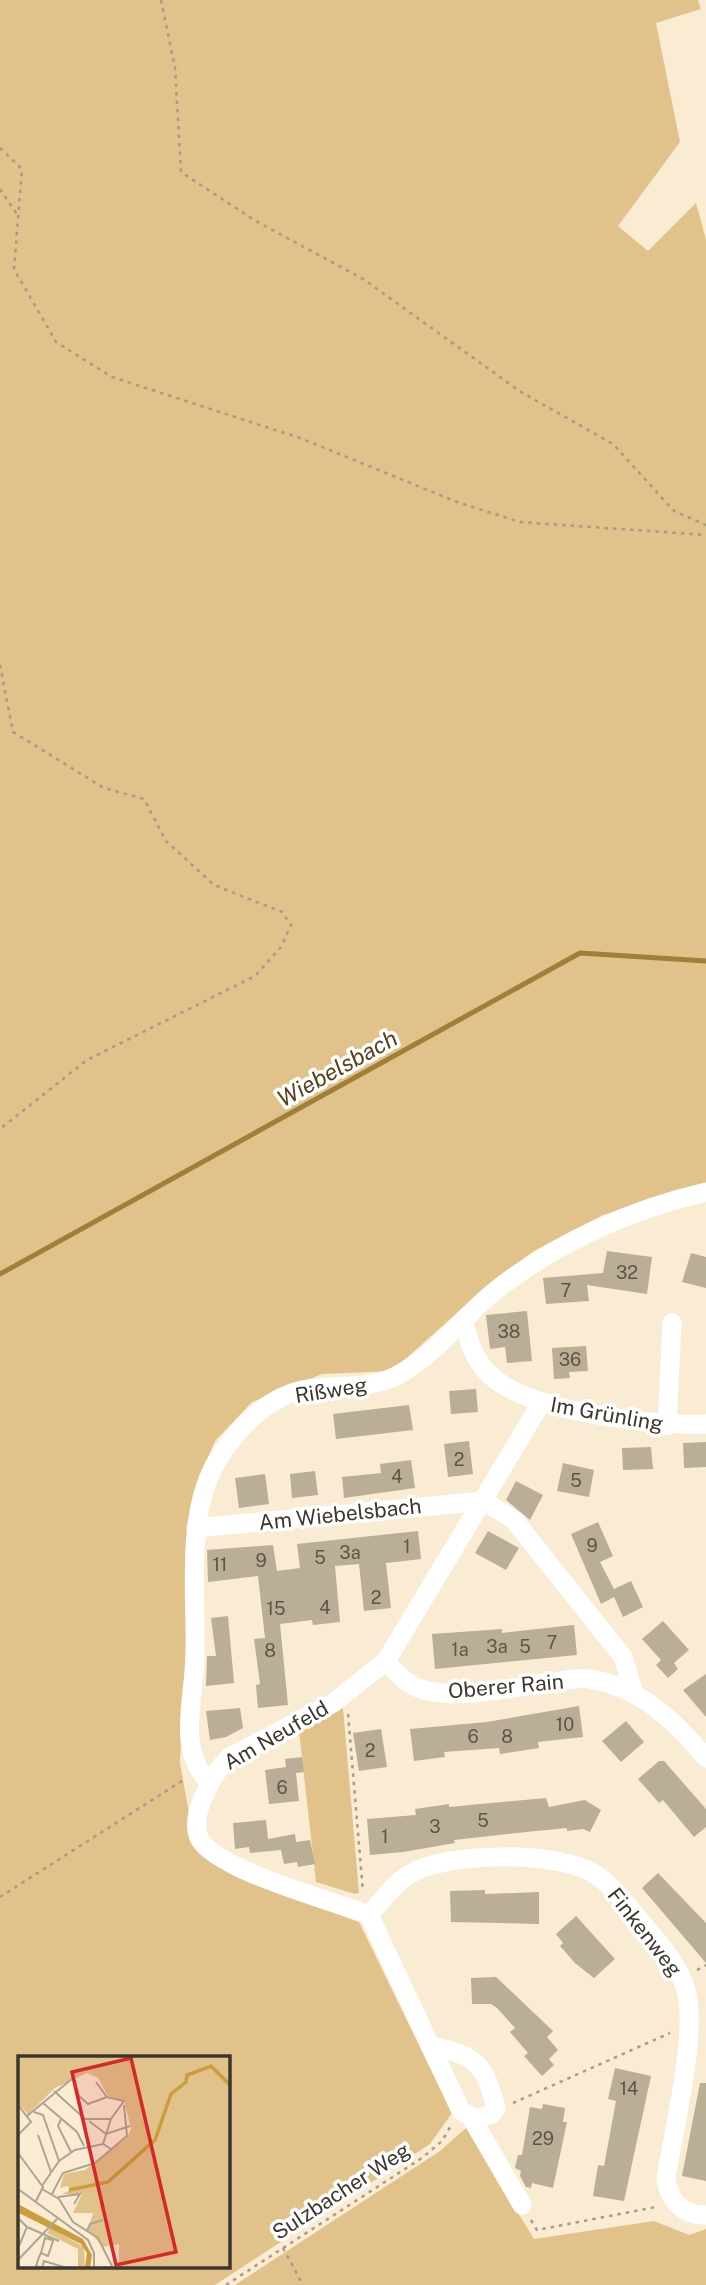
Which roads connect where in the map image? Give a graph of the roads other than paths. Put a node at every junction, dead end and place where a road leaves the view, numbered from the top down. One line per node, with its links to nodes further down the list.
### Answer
1 (706, 1192): 2 (street, Rißweg)
2 (464, 1323): 4 (street, Im Grünling); 8 (street, Rißweg)
3 (672, 1323): 6 (street)
4 (541, 1403): 6 (street, Im Grünling); 7 (street, Am Neufeld)
5 (706, 1424): 6 (street, Im Grünling)
6 (667, 1426)
7 (484, 1501): 8 (street, Am Wiebelsbach); 9 (street, Am Neufeld); 10 (street)
8 (196, 1528): 12 (street, Rißweg)
9 (386, 1661): 10 (street, Oberer Rain); 12 (street, Am Neufeld)
10 (634, 1693): 11 (street, Oberer Rain)
11 (706, 1758)
12 (204, 1777): 13 (street, Am Neufeld)
13 (367, 1914): 14 (street); 17 (street, Finkenweg)
14 (432, 2046): 15 (street); 15 (street)
15 (466, 2114): 16 (street)
16 (522, 2205)
17 (706, 2215)

